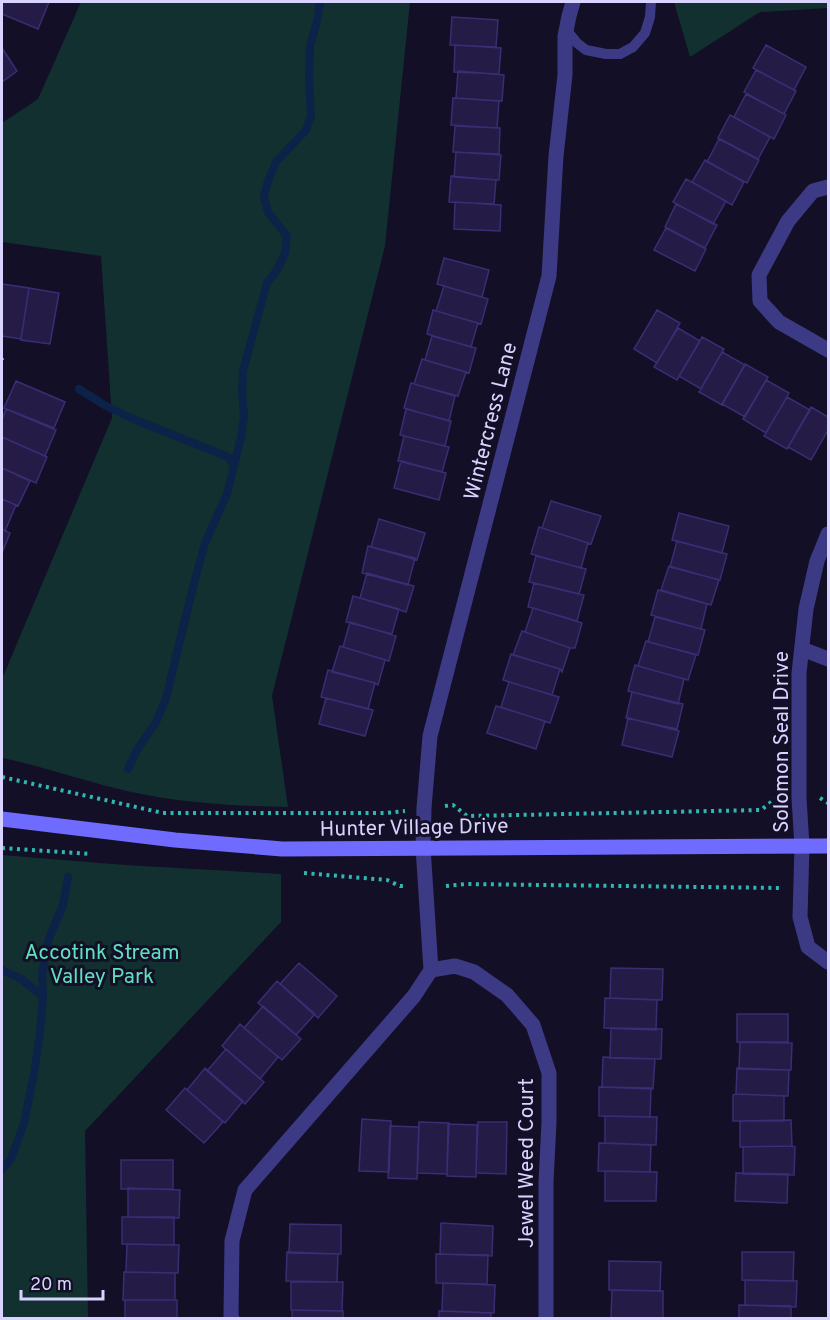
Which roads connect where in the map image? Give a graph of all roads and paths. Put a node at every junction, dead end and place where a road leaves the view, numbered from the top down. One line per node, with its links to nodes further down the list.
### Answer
1 (573, 2): 3 (street, Wintercress Lane)
2 (651, 2): 3 (lane)
3 (566, 29): 12 (street, Wintercress Lane)
4 (828, 187): 5 (street)
5 (828, 350)
6 (828, 534): 7 (street, Solomon Seal Drive)
7 (802, 649): 8 (street); 10 (street, Solomon Seal Drive)
8 (828, 659)
9 (2, 819): 12 (street, Hunter Village Drive)
10 (802, 846): 11 (street, Hunter Village Drive); 12 (street, Hunter Village Drive); 13 (street, Solomon Seal Drive)
11 (828, 846)
12 (423, 847): 14 (street)
13 (828, 962)
14 (431, 970): 15 (street); 16 (street, Jewel Weed Court)
15 (232, 1318)
16 (546, 1318)

